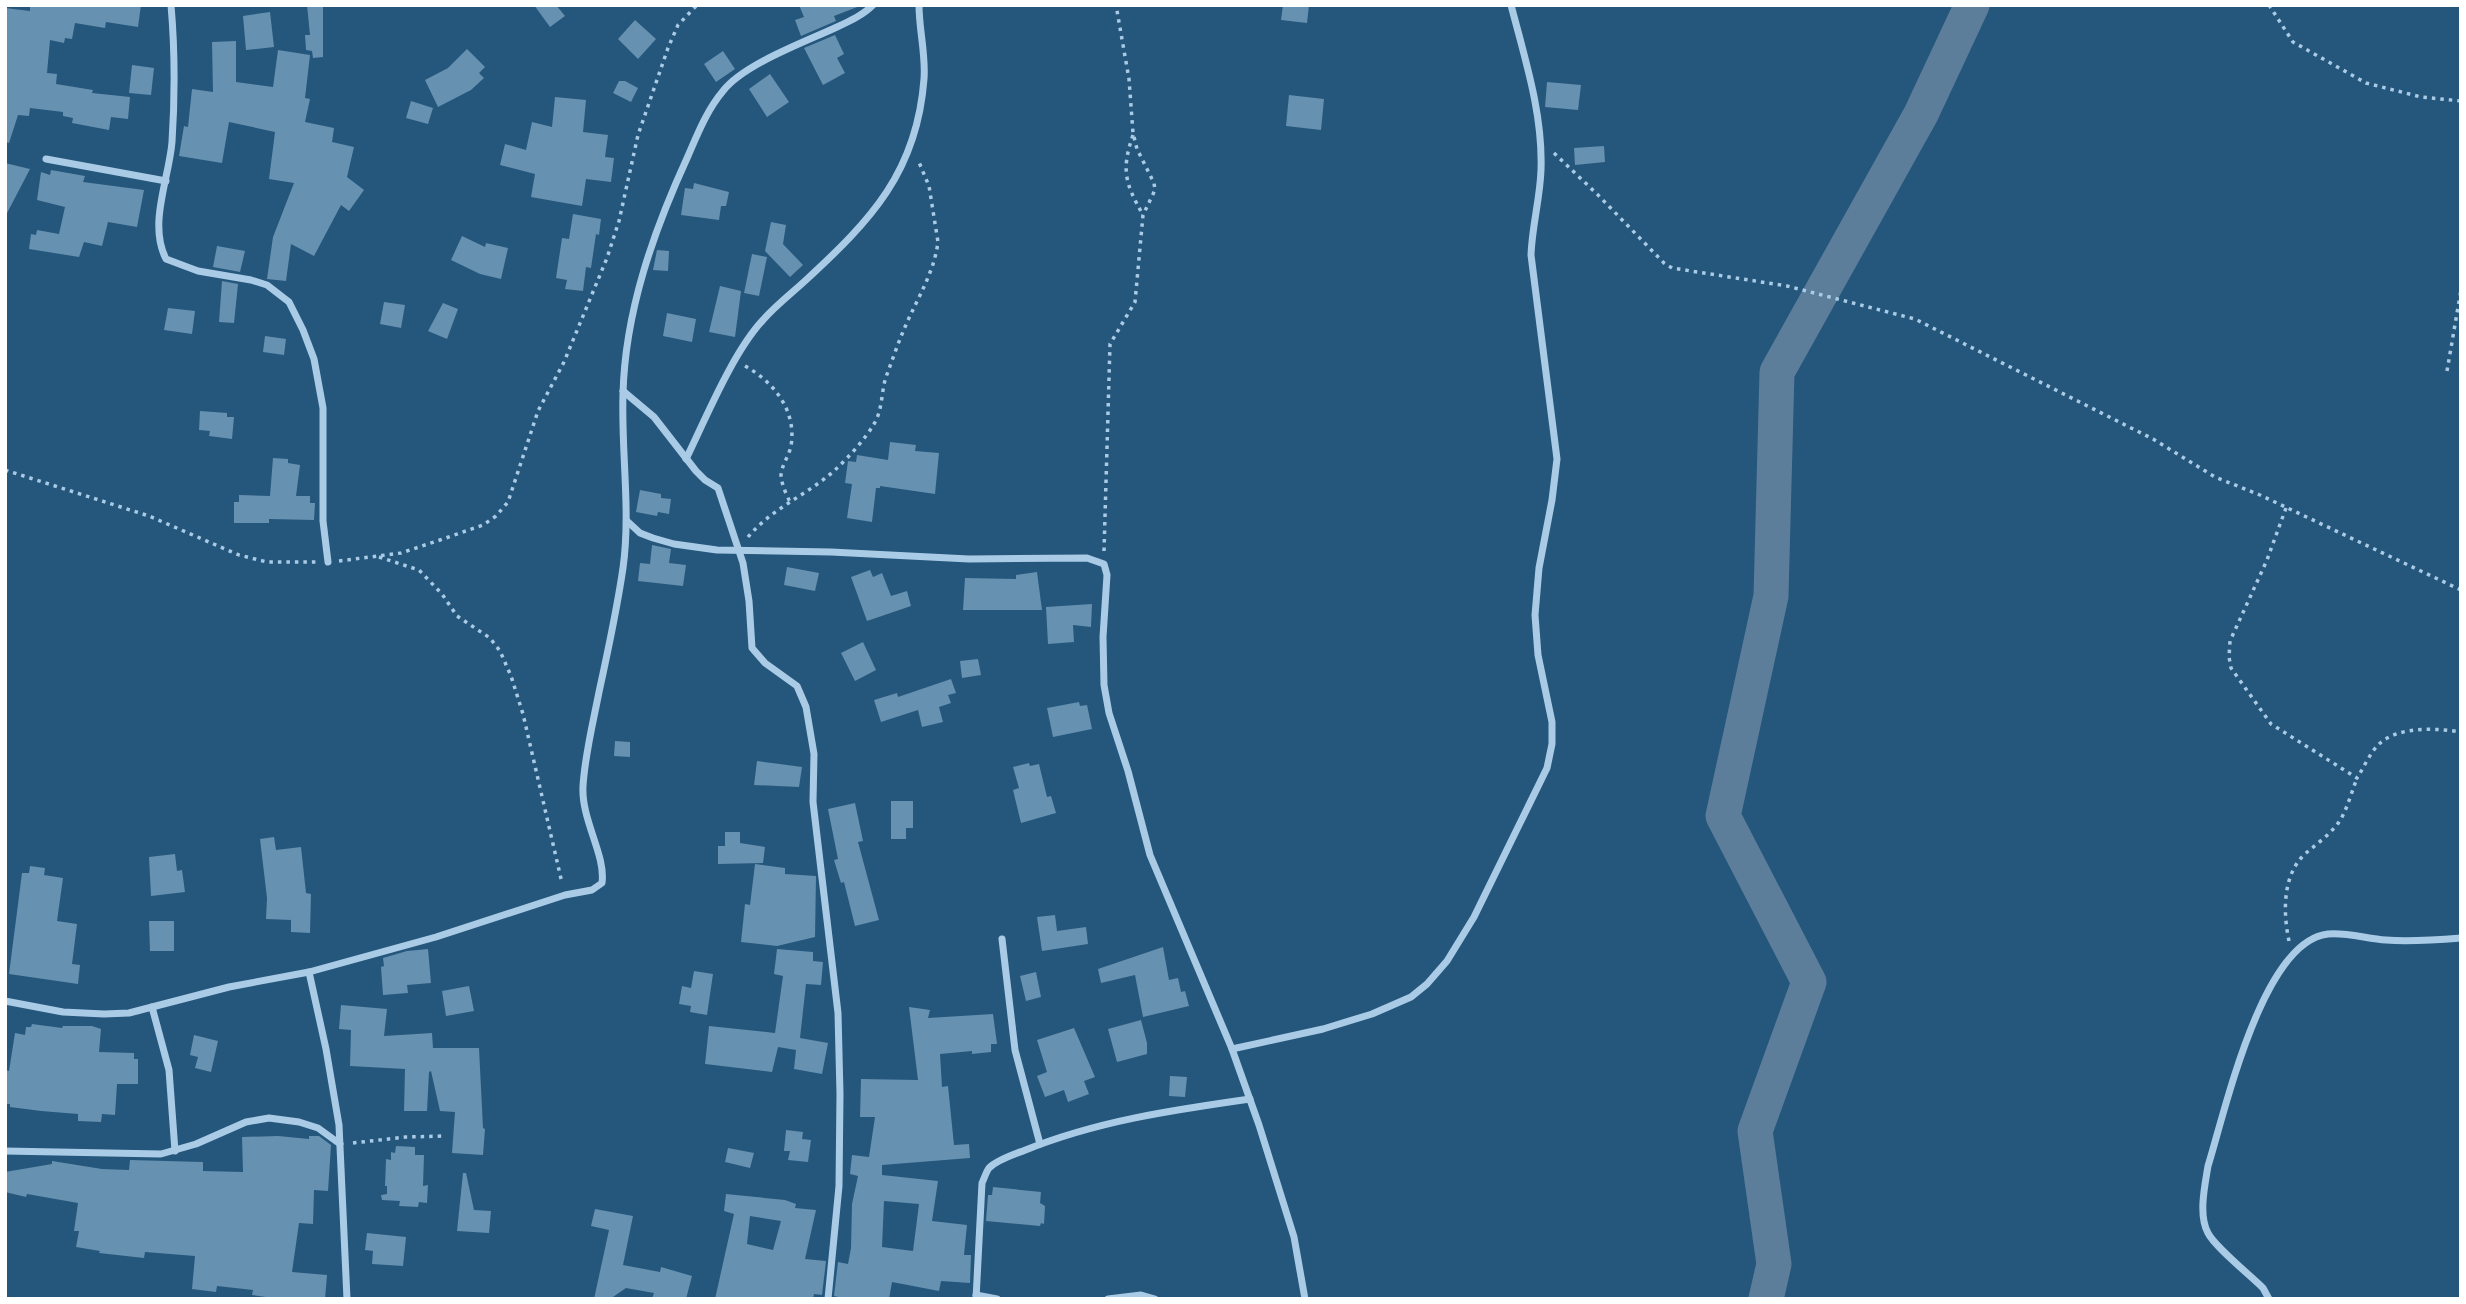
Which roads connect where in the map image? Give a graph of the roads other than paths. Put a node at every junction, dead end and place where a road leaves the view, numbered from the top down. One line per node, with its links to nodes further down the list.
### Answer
1 (171, 5): 6 (street)
2 (873, 5): 7 (street)
3 (919, 5): 8 (street)
4 (1511, 5): 17 (street)
5 (46, 159): 6 (street)
6 (166, 181): 11 (street)
7 (623, 391): 8 (street); 9 (street)
8 (686, 459): 10 (street)
9 (627, 521): 10 (street); 14 (street)
10 (739, 548): 17 (street); 25 (street)
11 (328, 562)
12 (2461, 938): 30 (street)
13 (1002, 939): 20 (street)
14 (309, 972): 16 (street); 19 (street)
15 (5, 1002): 16 (street)
16 (152, 1007): 22 (street)
17 (1232, 1049): 18 (street)
18 (1250, 1099): 20 (street); 29 (street)
19 (340, 1144): 22 (street); 24 (street)
20 (1040, 1144): 23 (street)
21 (5, 1151): 22 (street)
22 (175, 1151)
23 (976, 1297): 26 (street)
24 (346, 1299)
25 (828, 1299)
26 (997, 1299)
27 (1108, 1299): 28 (street)
28 (1155, 1299)
29 (1305, 1299)
30 (2269, 1299)

